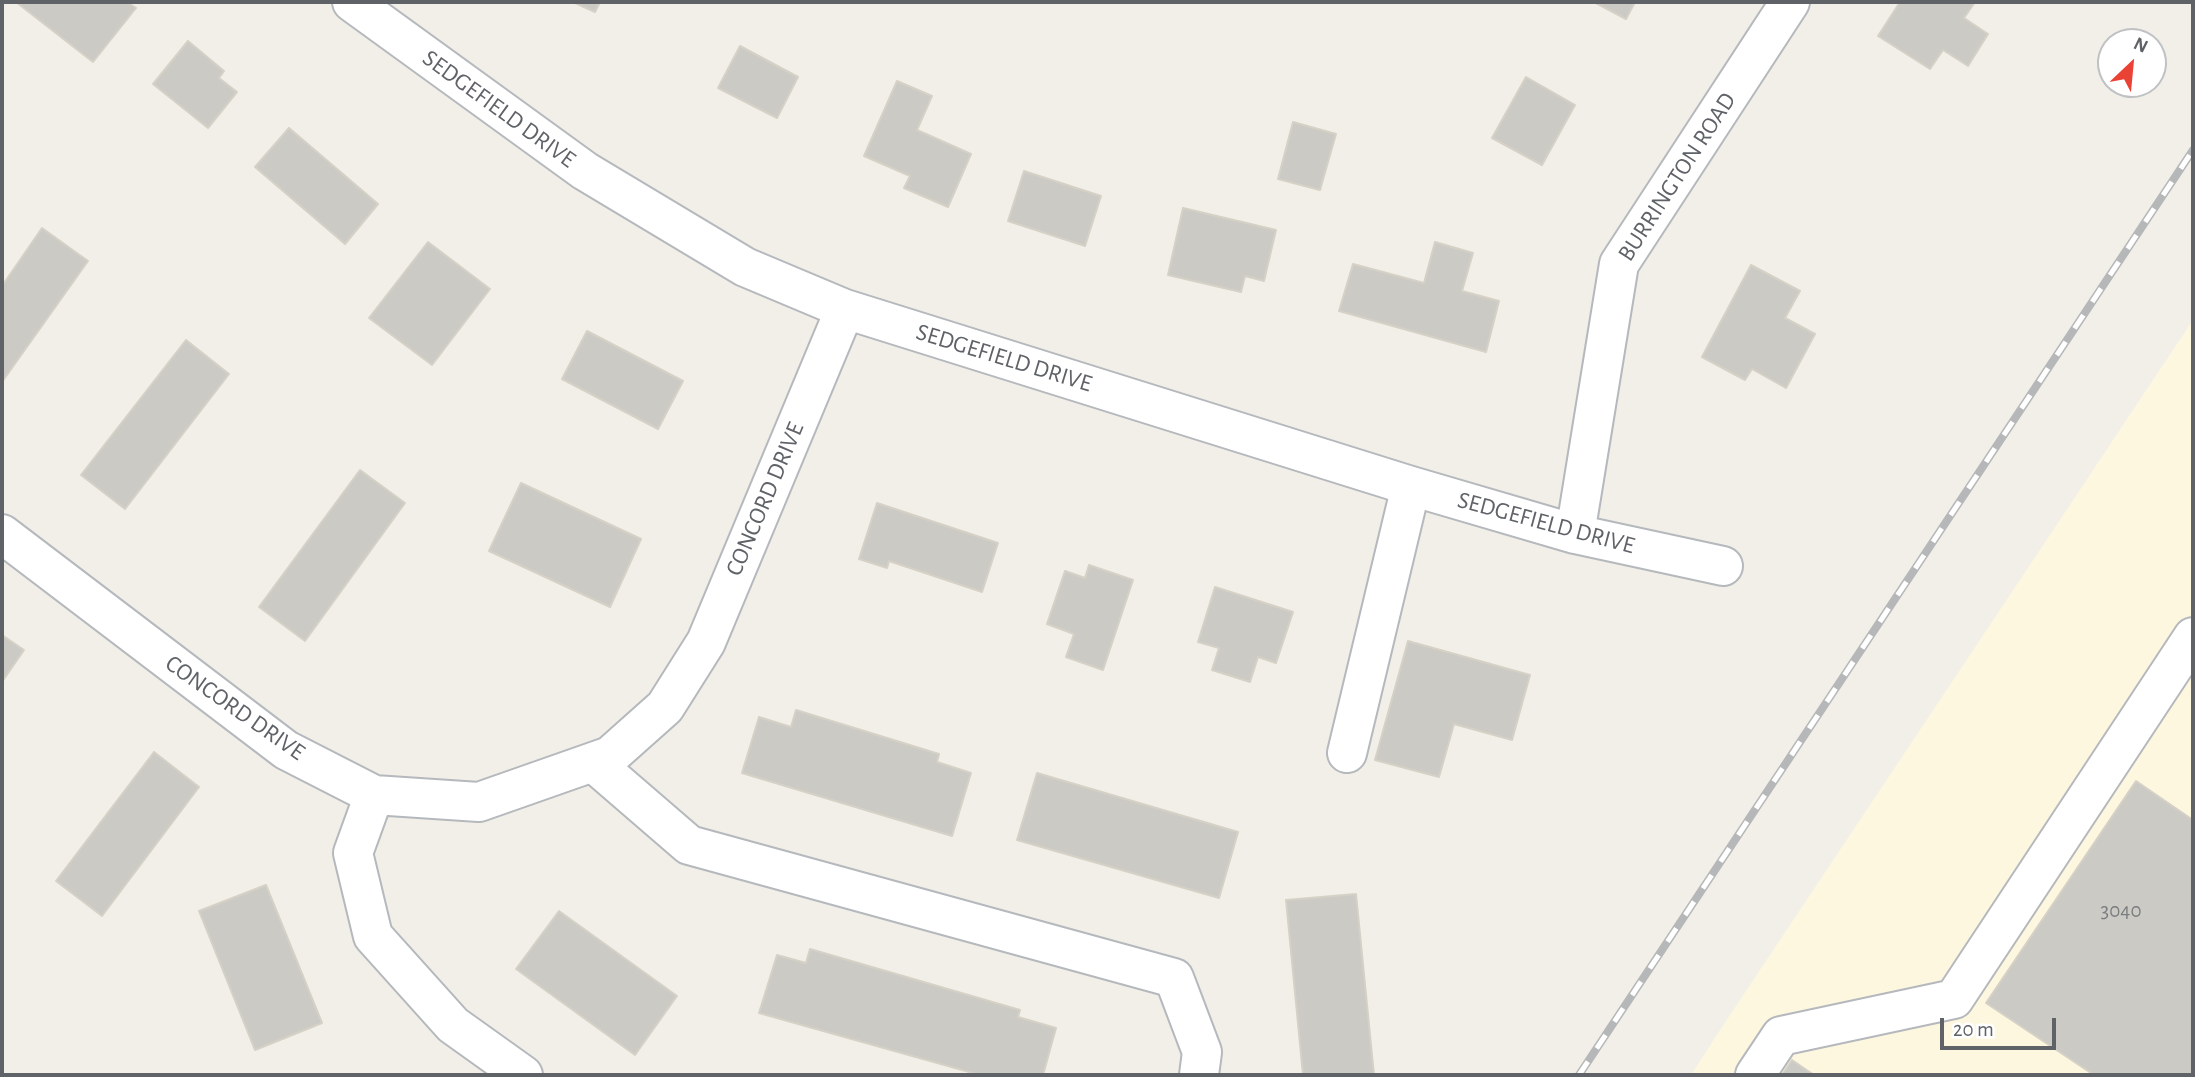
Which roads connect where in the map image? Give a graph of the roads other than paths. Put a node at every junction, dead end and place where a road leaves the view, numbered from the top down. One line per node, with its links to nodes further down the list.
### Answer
1 (1790, 2): 6 (street, BURRINGTON ROAD)
2 (364, 6): 3 (street, SEDGEFIELD DRIVE)
3 (845, 309): 4 (street, SEDGEFIELD DRIVE); 10 (street, CONCORD DRIVE)
4 (1411, 486): 6 (street, SEDGEFIELD DRIVE); 9 (street)
5 (2, 534): 11 (street, CONCORD DRIVE)
6 (1575, 534): 7 (street, SEDGEFIELD DRIVE)
7 (1723, 566)
8 (2193, 637): 14 (street)
9 (1347, 752)
10 (594, 763): 11 (street, CONCORD DRIVE); 13 (street)
11 (374, 795): 12 (street)
12 (523, 1075)
13 (1199, 1075)
14 (1755, 1075)

